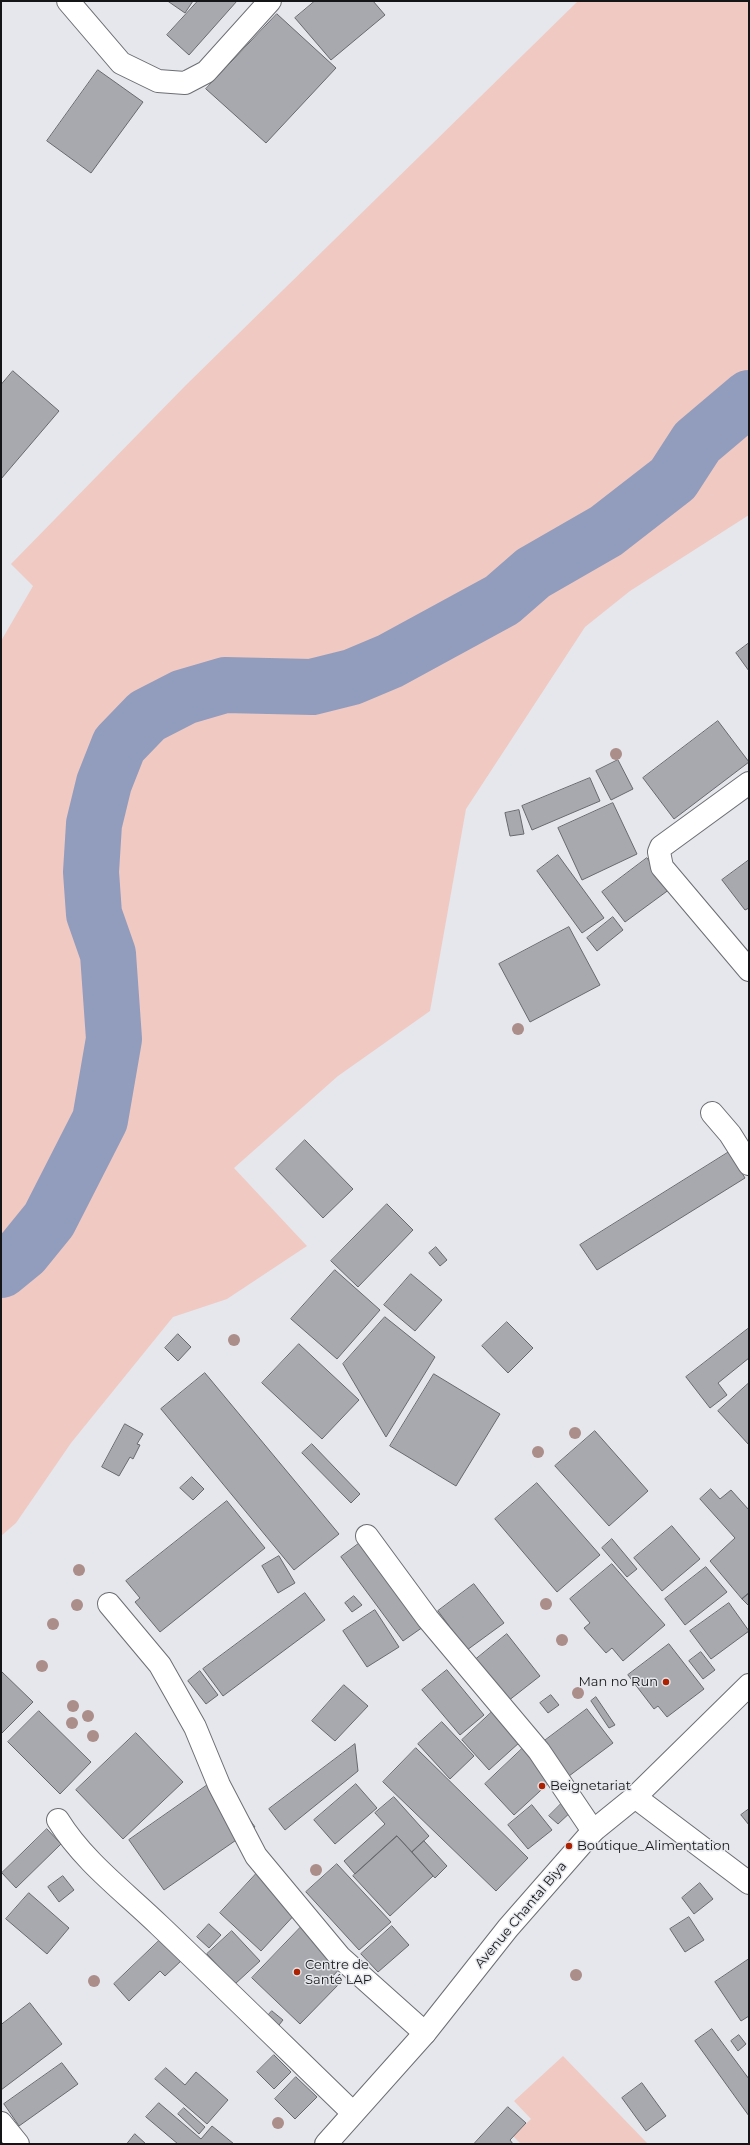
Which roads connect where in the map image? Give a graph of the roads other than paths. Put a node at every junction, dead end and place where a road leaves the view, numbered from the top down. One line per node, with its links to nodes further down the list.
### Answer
1 (68, 1): 2 (street)
2 (270, 1)
3 (749, 783): 4 (street)
4 (749, 970)
5 (712, 1113): 6 (street)
6 (749, 1164)
7 (367, 1536): 12 (street)
8 (109, 1604): 14 (street)
9 (749, 1685): 10 (street, Avenue Chantal Biya)
10 (635, 1797): 12 (street, Avenue Chantal Biya); 13 (street)
11 (58, 1820): 15 (street)
12 (593, 1831): 14 (street, Avenue Chantal Biya)
13 (749, 1883)
14 (424, 2033): 15 (street, Avenue Chantal Biya)
15 (353, 2114): 18 (street, Avenue Chantal Biya)
16 (1, 2123): 17 (street)
17 (18, 2144)
18 (326, 2144)

